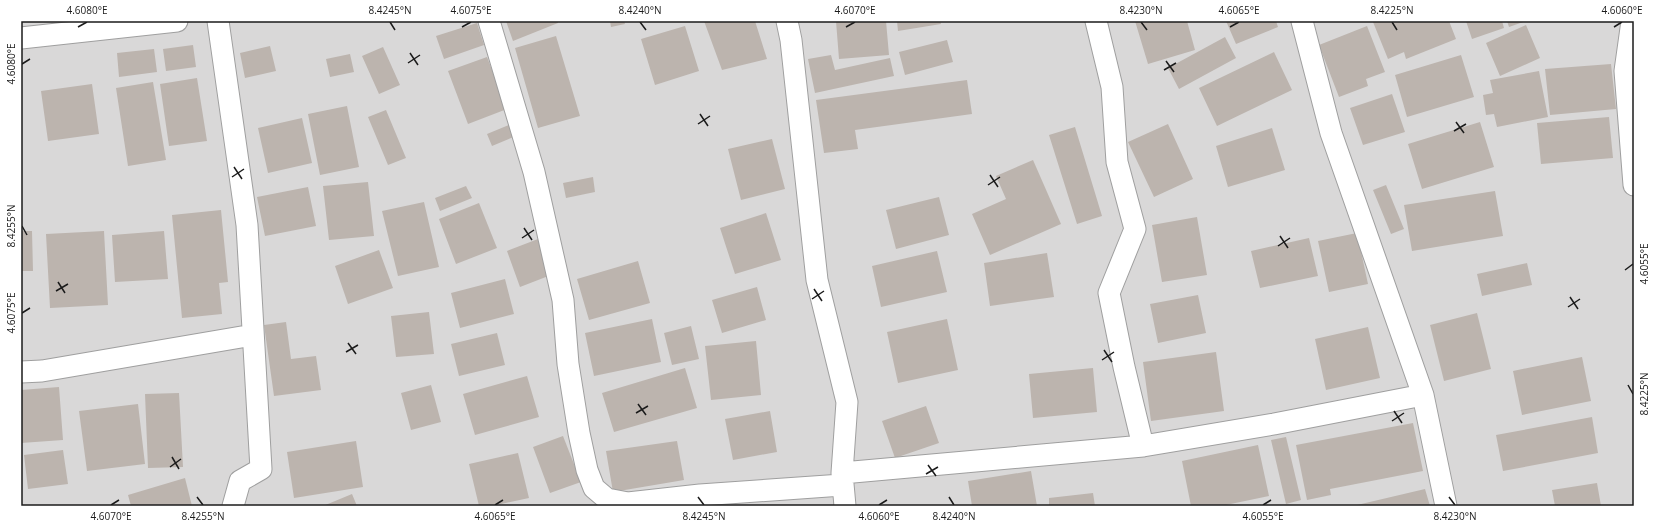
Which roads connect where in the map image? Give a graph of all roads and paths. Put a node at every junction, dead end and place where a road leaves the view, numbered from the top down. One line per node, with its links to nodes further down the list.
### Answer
1 (177, 21): 8 (street)
2 (218, 21): 10 (street)
3 (489, 21): 14 (street)
4 (787, 21): 14 (street)
5 (1096, 21): 13 (street)
6 (1302, 21): 12 (street)
7 (1632, 21): 9 (street)
8 (21, 38)
9 (1634, 184)
10 (254, 335): 11 (street); 15 (street)
11 (21, 372)
12 (1423, 395): 13 (street); 17 (street)
13 (1143, 446): 14 (street)
14 (842, 479): 16 (street)
15 (233, 506)
16 (845, 506)
17 (1446, 506)

